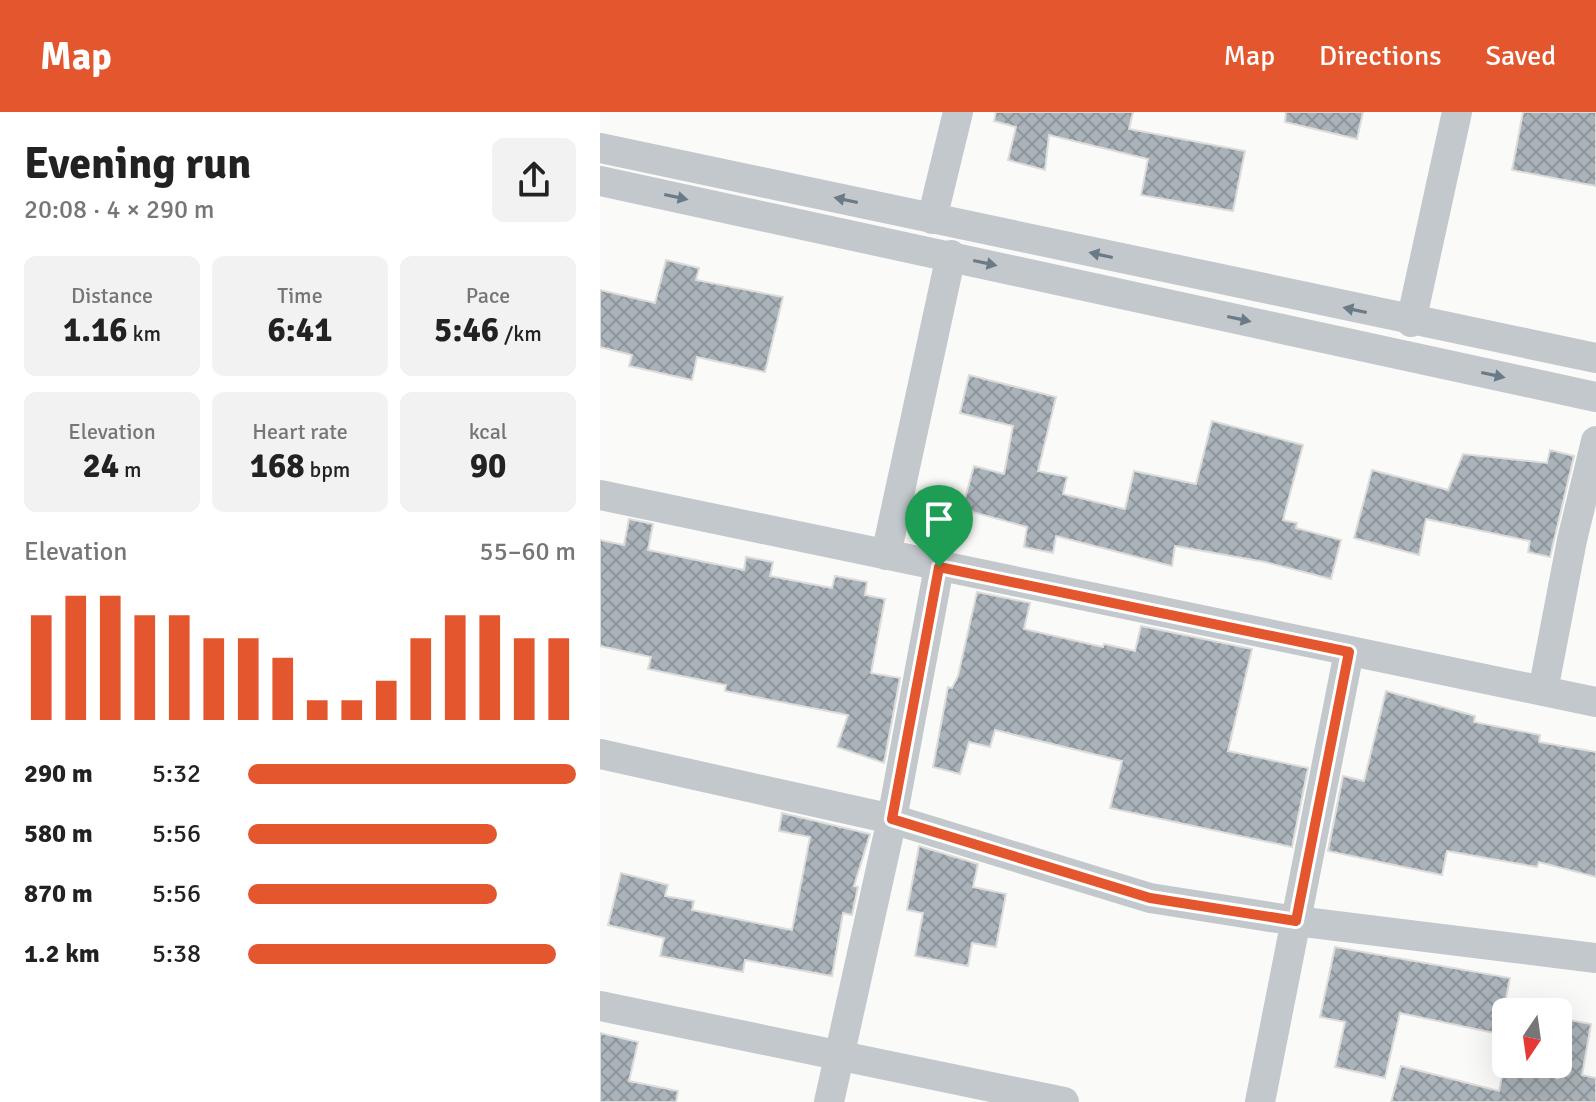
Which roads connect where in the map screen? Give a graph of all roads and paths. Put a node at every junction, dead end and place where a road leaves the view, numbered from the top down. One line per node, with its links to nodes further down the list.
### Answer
1 (958, 112): 5 (street)
2 (1457, 112): 7 (street)
3 (600, 148): 5 (street, one-way to 3)
4 (600, 181): 6 (street, one-way to 6)
5 (932, 219): 7 (street, one-way to 5)
6 (951, 255): 9 (street, one-way to 9); 12 (street)
7 (1411, 322): 8 (street)
8 (1596, 358)
9 (1596, 397)
10 (1596, 441): 15 (street)
11 (600, 495): 12 (street)
12 (886, 555): 13 (street)
13 (939, 567): 14 (street); 18 (street)
14 (1349, 652): 15 (street); 19 (street)
15 (1543, 691): 16 (street)
16 (1596, 702)
17 (600, 754): 18 (street)
18 (892, 819): 19 (street); 22 (street)
19 (1296, 921): 20 (street); 25 (street)
20 (1596, 958)
21 (600, 1006): 22 (street)
22 (838, 1053): 23 (street); 24 (street)
23 (829, 1102)
24 (1064, 1102)
25 (1260, 1102)

